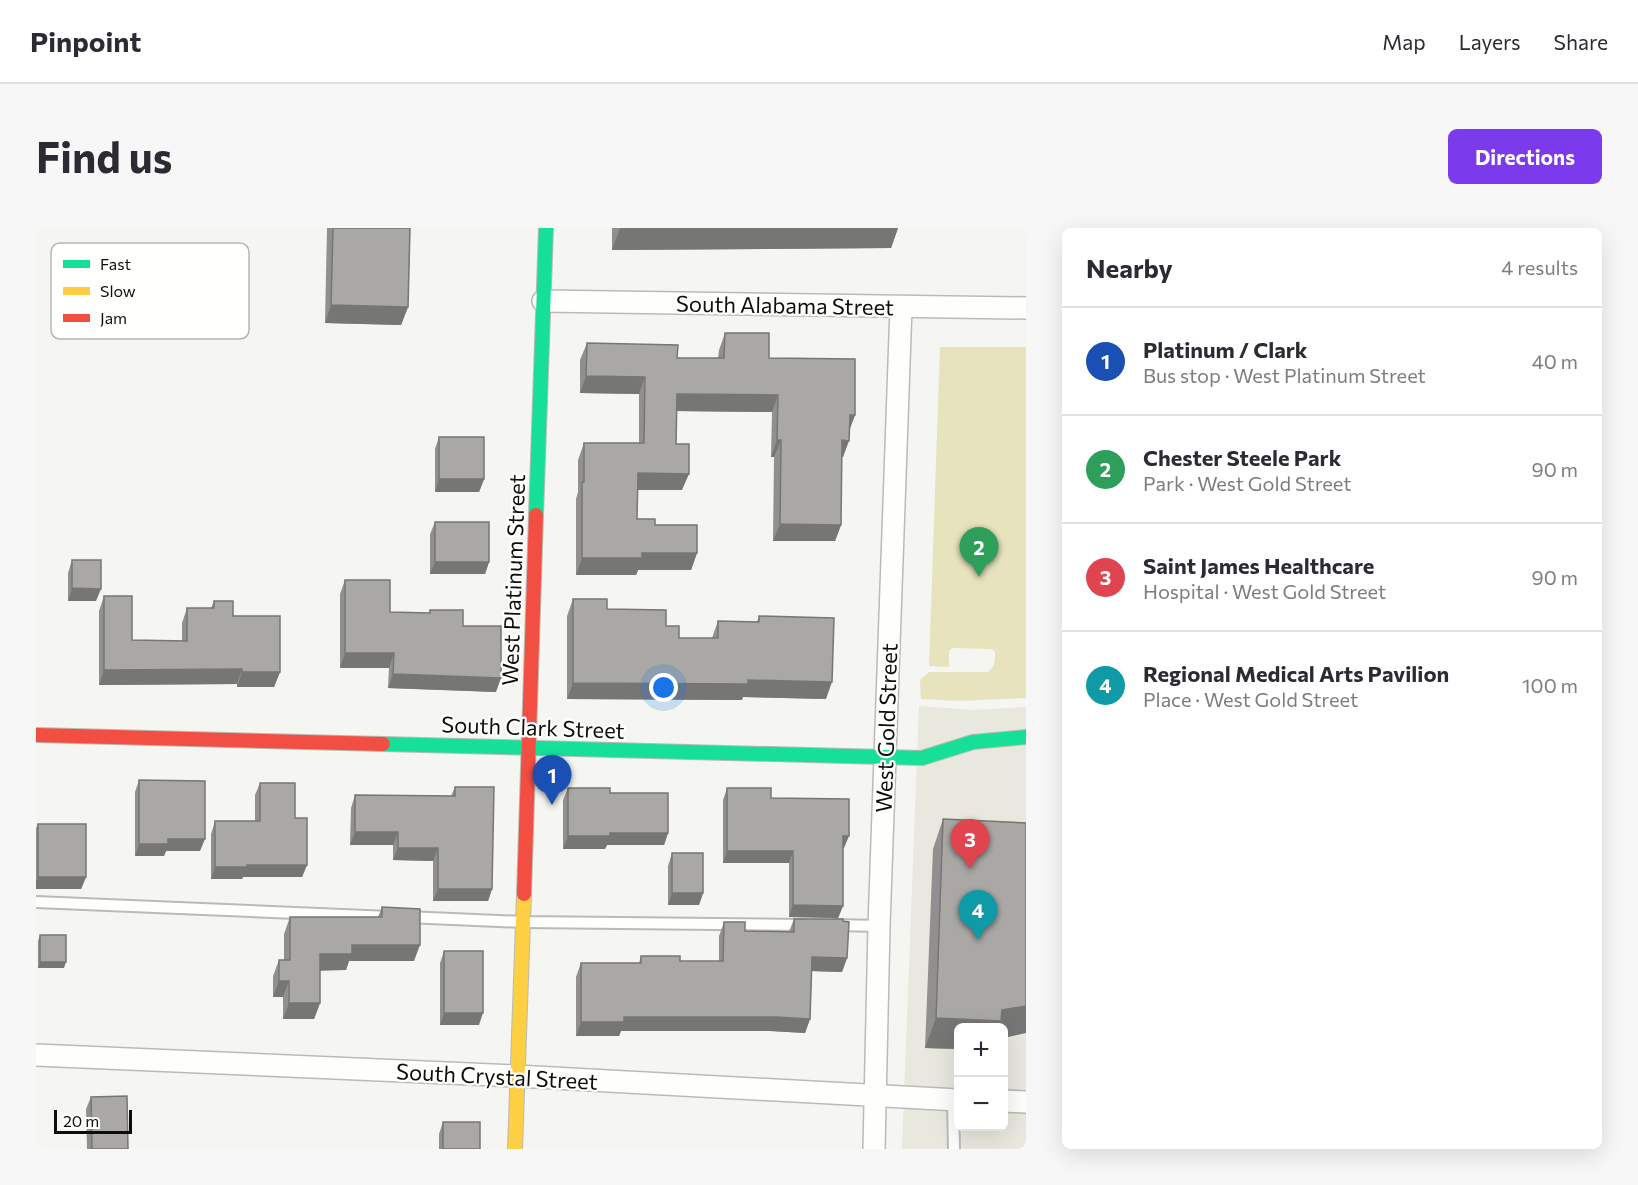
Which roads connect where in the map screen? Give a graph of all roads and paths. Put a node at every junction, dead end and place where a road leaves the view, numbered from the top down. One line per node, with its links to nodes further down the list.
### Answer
1 (546, 228): 2 (street, West Platinum Street)
2 (543, 301): 3 (street, South Alabama Street); 7 (street, West Platinum Street)
3 (901, 307): 4 (street, South Alabama Street); 8 (street, West Gold Street)
4 (1026, 308)
5 (36, 735): 7 (street, South Clark Street)
6 (1026, 737): 8 (street, South Clark Street)
7 (529, 748): 8 (street, South Clark Street); 10 (street, West Platinum Street)
8 (885, 758): 11 (street, West Gold Street)
9 (36, 902): 10 (lane)
10 (523, 922): 11 (lane); 13 (street, West Platinum Street)
11 (879, 926): 14 (street, West Gold Street)
12 (36, 1055): 13 (street, South Crystal Street)
13 (517, 1076): 14 (street, South Crystal Street); 19 (street, West Platinum Street)
14 (876, 1097): 15 (street, South Crystal Street); 20 (street, West Gold Street)
15 (954, 1100)
16 (1008, 1101): 17 (street)
17 (1026, 1102)
18 (955, 1131): 21 (lane)
19 (515, 1149)
20 (874, 1149)
21 (954, 1149)

